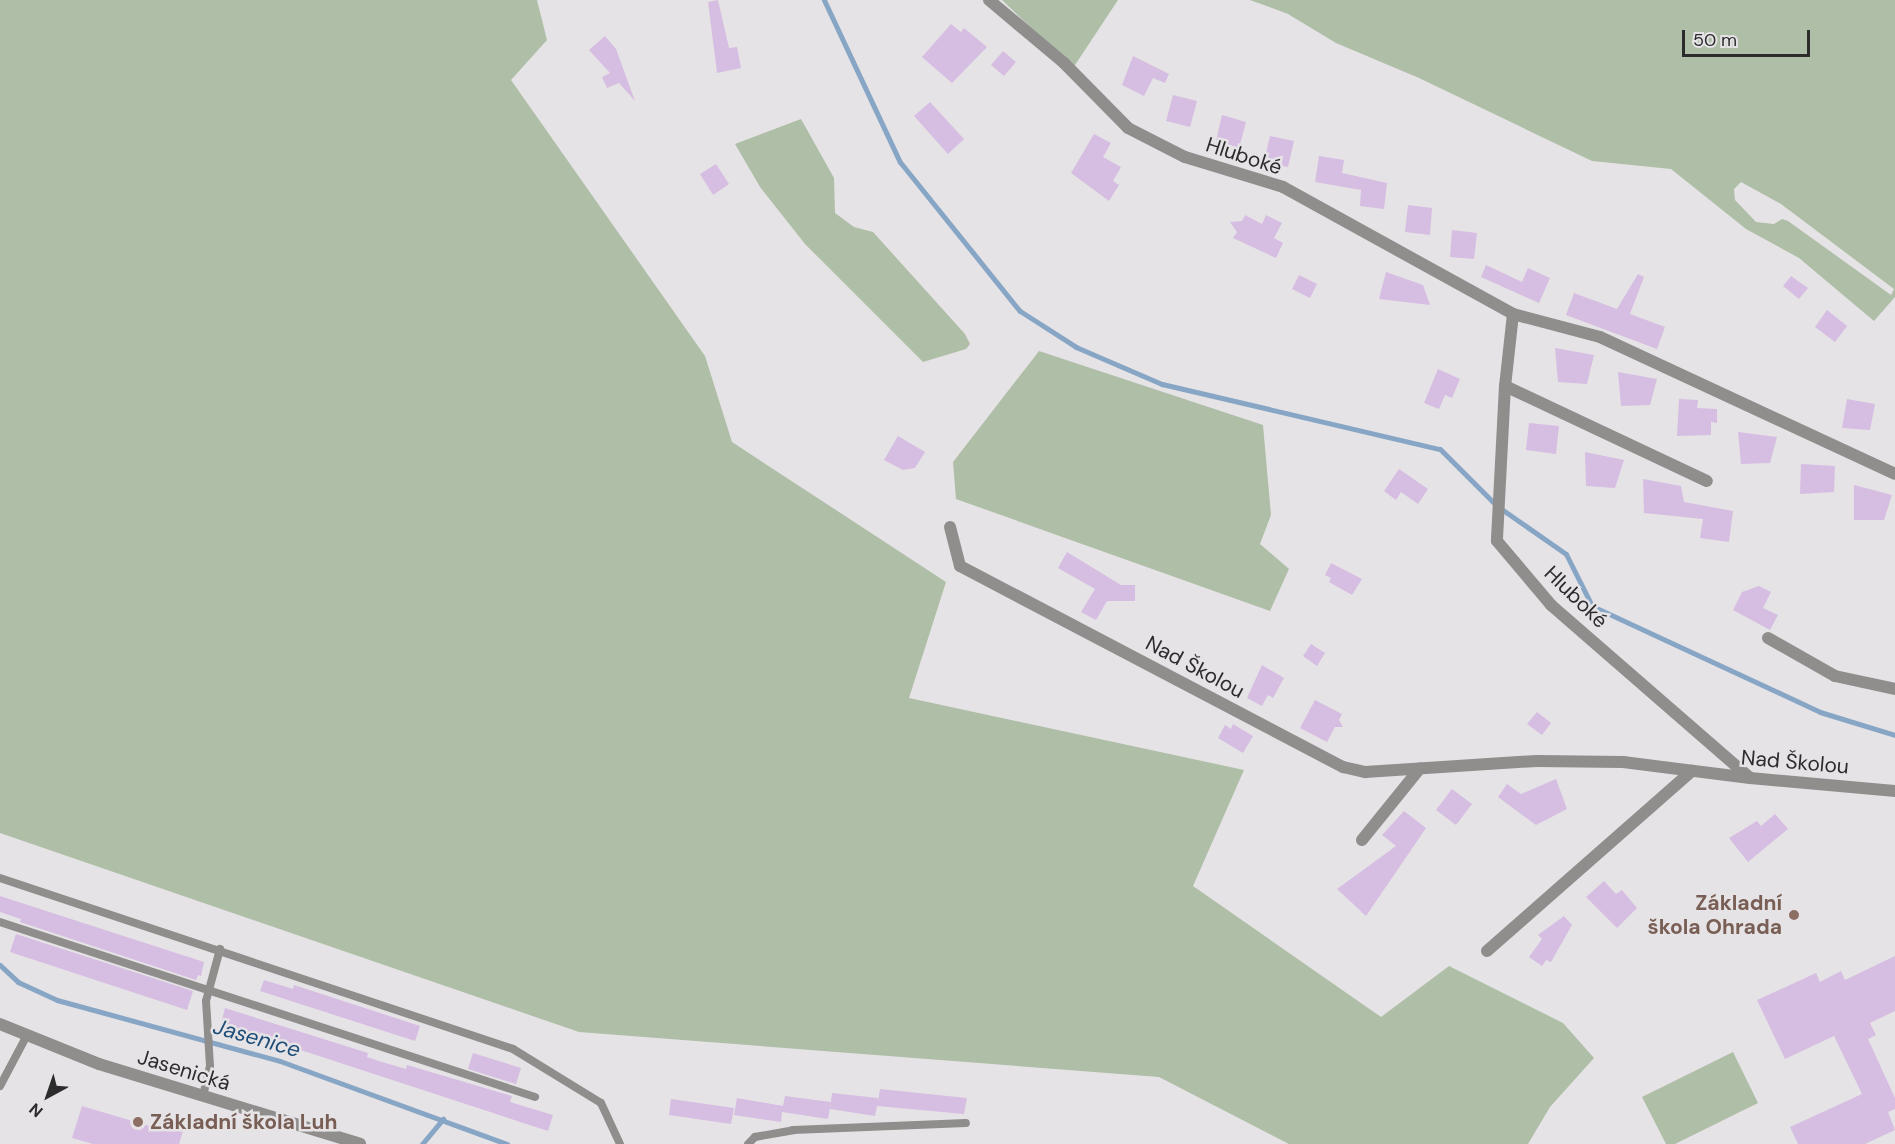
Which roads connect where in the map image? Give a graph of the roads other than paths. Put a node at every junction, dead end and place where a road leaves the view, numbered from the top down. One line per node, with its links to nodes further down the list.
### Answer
1 (989, 0): 2 (street, Hluboké)
2 (1513, 314): 3 (street, Hluboké); 4 (street, Hluboké)
3 (1505, 386): 5 (street); 11 (street, Hluboké)
4 (1895, 474)
5 (1707, 481)
6 (950, 527): 9 (street, Nad Školou)
7 (1768, 638): 8 (street)
8 (1895, 689)
9 (1420, 768): 10 (street, Nad Školou); 13 (street)
10 (1692, 771): 11 (street, Nad Školou); 17 (street)
11 (1749, 778): 12 (street, Nad Školou)
12 (1895, 791)
13 (1362, 840)
14 (0, 878): 16 (lane)
15 (0, 922): 18 (lane)
16 (220, 949): 18 (lane); 26 (lane)
17 (1487, 951)
18 (208, 991): 22 (lane); 23 (lane)
19 (0, 1024): 20 (street, Jasenická)
20 (26, 1037): 21 (lane); 22 (street, Jasenická)
21 (0, 1086)
22 (203, 1096): 25 (street, Jasenická)
23 (535, 1097)
24 (966, 1123): 27 (lane)
25 (360, 1144)
26 (620, 1144)
27 (748, 1144)

